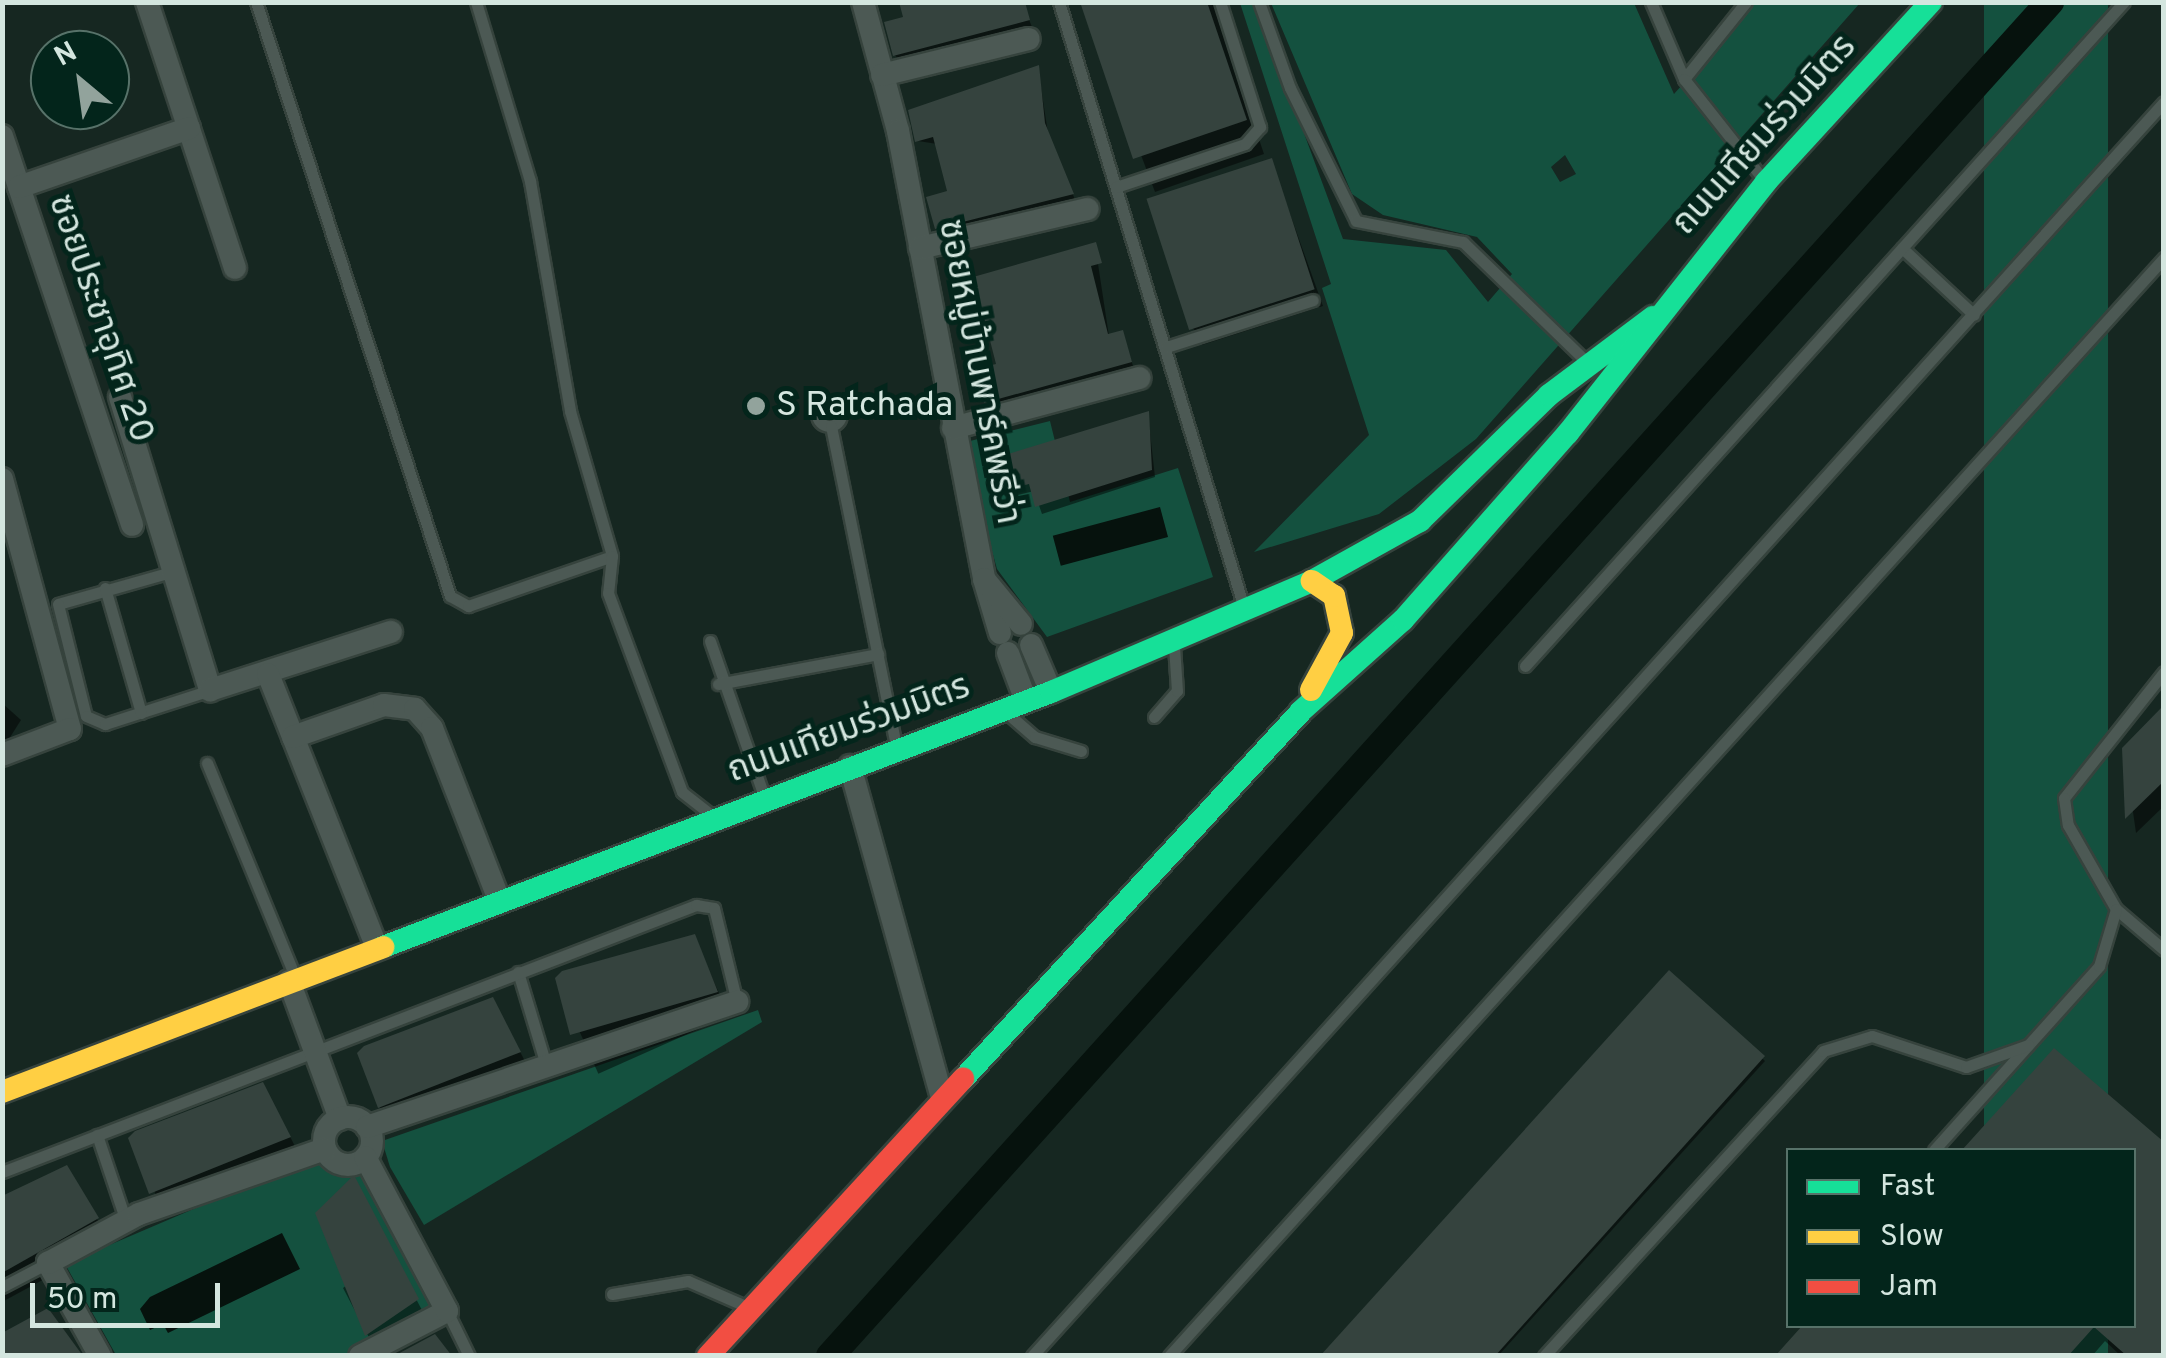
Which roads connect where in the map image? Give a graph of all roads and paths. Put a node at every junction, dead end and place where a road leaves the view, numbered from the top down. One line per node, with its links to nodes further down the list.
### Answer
1 (148, 2): 16 (street)
2 (256, 2): 37 (lane)
3 (476, 2): 37 (lane)
4 (863, 2): 13 (street, ซอยหมู่บ้านพาร์คพรีว่า)
5 (1059, 2): 20 (lane)
6 (1220, 2): 20 (lane)
7 (1259, 2): 30 (lane)
8 (1652, 2): 14 (lane)
9 (1746, 2): 14 (lane)
10 (1931, 2): 18 (street, ถนนเทียมร่วมมิตร)
11 (2124, 2): 23 (lane)
12 (1029, 39): 13 (street)
13 (882, 74): 22 (street, ซอยหมู่บ้านพาร์คพรีว่า)
14 (1684, 80): 18 (lane)
15 (2164, 102): 27 (lane)
16 (189, 128): 19 (street); 25 (street)
17 (2, 136): 19 (street, ซอยประชาอุทิศ 20)
18 (1766, 182): 28 (street, ถนนเทียมร่วมมิตร)
19 (18, 187): 36 (street, ซอยประชาอุทิศ 20)
20 (1116, 187): 29 (lane)
21 (1088, 209): 22 (street)
22 (920, 248): 34 (street, ซอยหมู่บ้านพาร์คพรีว่า)
23 (1902, 248): 27 (lane); 47 (lane)
24 (2164, 258): 96 (lane)
25 (235, 268)
26 (1313, 300): 29 (lane)
27 (1974, 315): 95 (lane)
28 (1653, 318): 30 (street, ถนนเทียมร่วมมิตร); 55 (street, ถนนเทียมร่วมมิตร)
29 (1166, 347): 41 (lane)
30 (1590, 364): 39 (street, ถนนเทียมร่วมมิตร)
31 (1139, 378): 34 (street)
32 (120, 396): 38 (street)
33 (831, 426): 46 (lane)
34 (952, 428): 43 (street, ซอยหมู่บ้านพาร์คพรีว่า)
35 (2, 479): 61 (street)
36 (132, 525)
37 (612, 556): 65 (lane)
38 (171, 572): 40 (lane); 51 (street)
39 (1312, 581): 41 (street, ถนนเทียมร่วมมิตร); 55 (street)
40 (106, 588): 56 (lane); 56 (lane)
41 (1245, 612): 45 (street, ถนนเทียมร่วมมิตร)
42 (390, 632): 49 (street)
43 (1015, 639): 52 (street, ซอยหมู่บ้านพาร์คพรีว่า); 53 (street, ซอยหมู่บ้านพาร์คพรีว่า)
44 (710, 640): 50 (lane)
45 (1174, 642): 52 (street, ถนนเทียมร่วมมิตร); 57 (lane)
46 (878, 654): 50 (lane); 59 (lane)
47 (1525, 666)
48 (2164, 672): 67 (lane)
49 (268, 674): 51 (street); 58 (street)
50 (718, 684): 64 (lane)
51 (210, 690): 56 (lane)
52 (1051, 692): 53 (street, ถนนเทียมร่วมมิตร)
53 (1026, 702): 54 (street, ถนนเทียมร่วมมิตร)
54 (1004, 710): 59 (street, ถนนเทียมร่วมมิตร); 60 (lane)
55 (1300, 712): 77 (street, ถนนเทียมร่วมมิตร)
56 (141, 713)
57 (1154, 717)
58 (293, 736): 66 (street); 68 (street)
59 (897, 749): 63 (street, ถนนเทียมร่วมมิตร)
60 (1081, 751)
61 (2, 755)
62 (207, 763): 71 (lane)
63 (850, 766): 64 (street, ถนนเทียมร่วมมิตร); 77 (street)
64 (765, 798): 65 (street, ถนนเทียมร่วมมิตร)
65 (715, 818): 66 (street, ถนนเทียมร่วมมิตร)
66 (499, 900): 68 (street, ถนนเทียมร่วมมิตร)
67 (2116, 909): 69 (lane); 73 (lane)
68 (376, 946): 71 (street, ถนนเทียมร่วมมิตร)
69 (2164, 950)
70 (518, 972): 72 (lane); 74 (lane); 75 (lane)
71 (292, 979): 74 (street); 76 (street, ถนนเทียมร่วมมิตร)
72 (737, 1002): 75 (street)
73 (2028, 1045): 81 (lane); 97 (lane)
74 (314, 1050): 78 (street); 80 (lane)
75 (547, 1068): 79 (street)
76 (2, 1092)
77 (942, 1098): 89 (street, ถนนเทียมร่วมมิตร)
78 (340, 1119): 79 (street); 82 (street)
79 (367, 1128): 83 (street)
80 (97, 1135): 84 (lane); 85 (lane)
81 (1936, 1148)
82 (325, 1150): 83 (street); 85 (street)
83 (366, 1158): 90 (street)
84 (2, 1172)
85 (126, 1220): 86 (street)
86 (48, 1263): 87 (lane); 91 (street)
87 (2, 1287)
88 (612, 1294): 89 (lane)
89 (750, 1308): 94 (street, ถนนเทียมร่วมมิตร)
90 (447, 1311): 92 (street); 93 (lane)
91 (100, 1356)
92 (360, 1356)
93 (469, 1356)
94 (708, 1356)
95 (1032, 1356)
96 (1170, 1356)
97 (1544, 1356)

